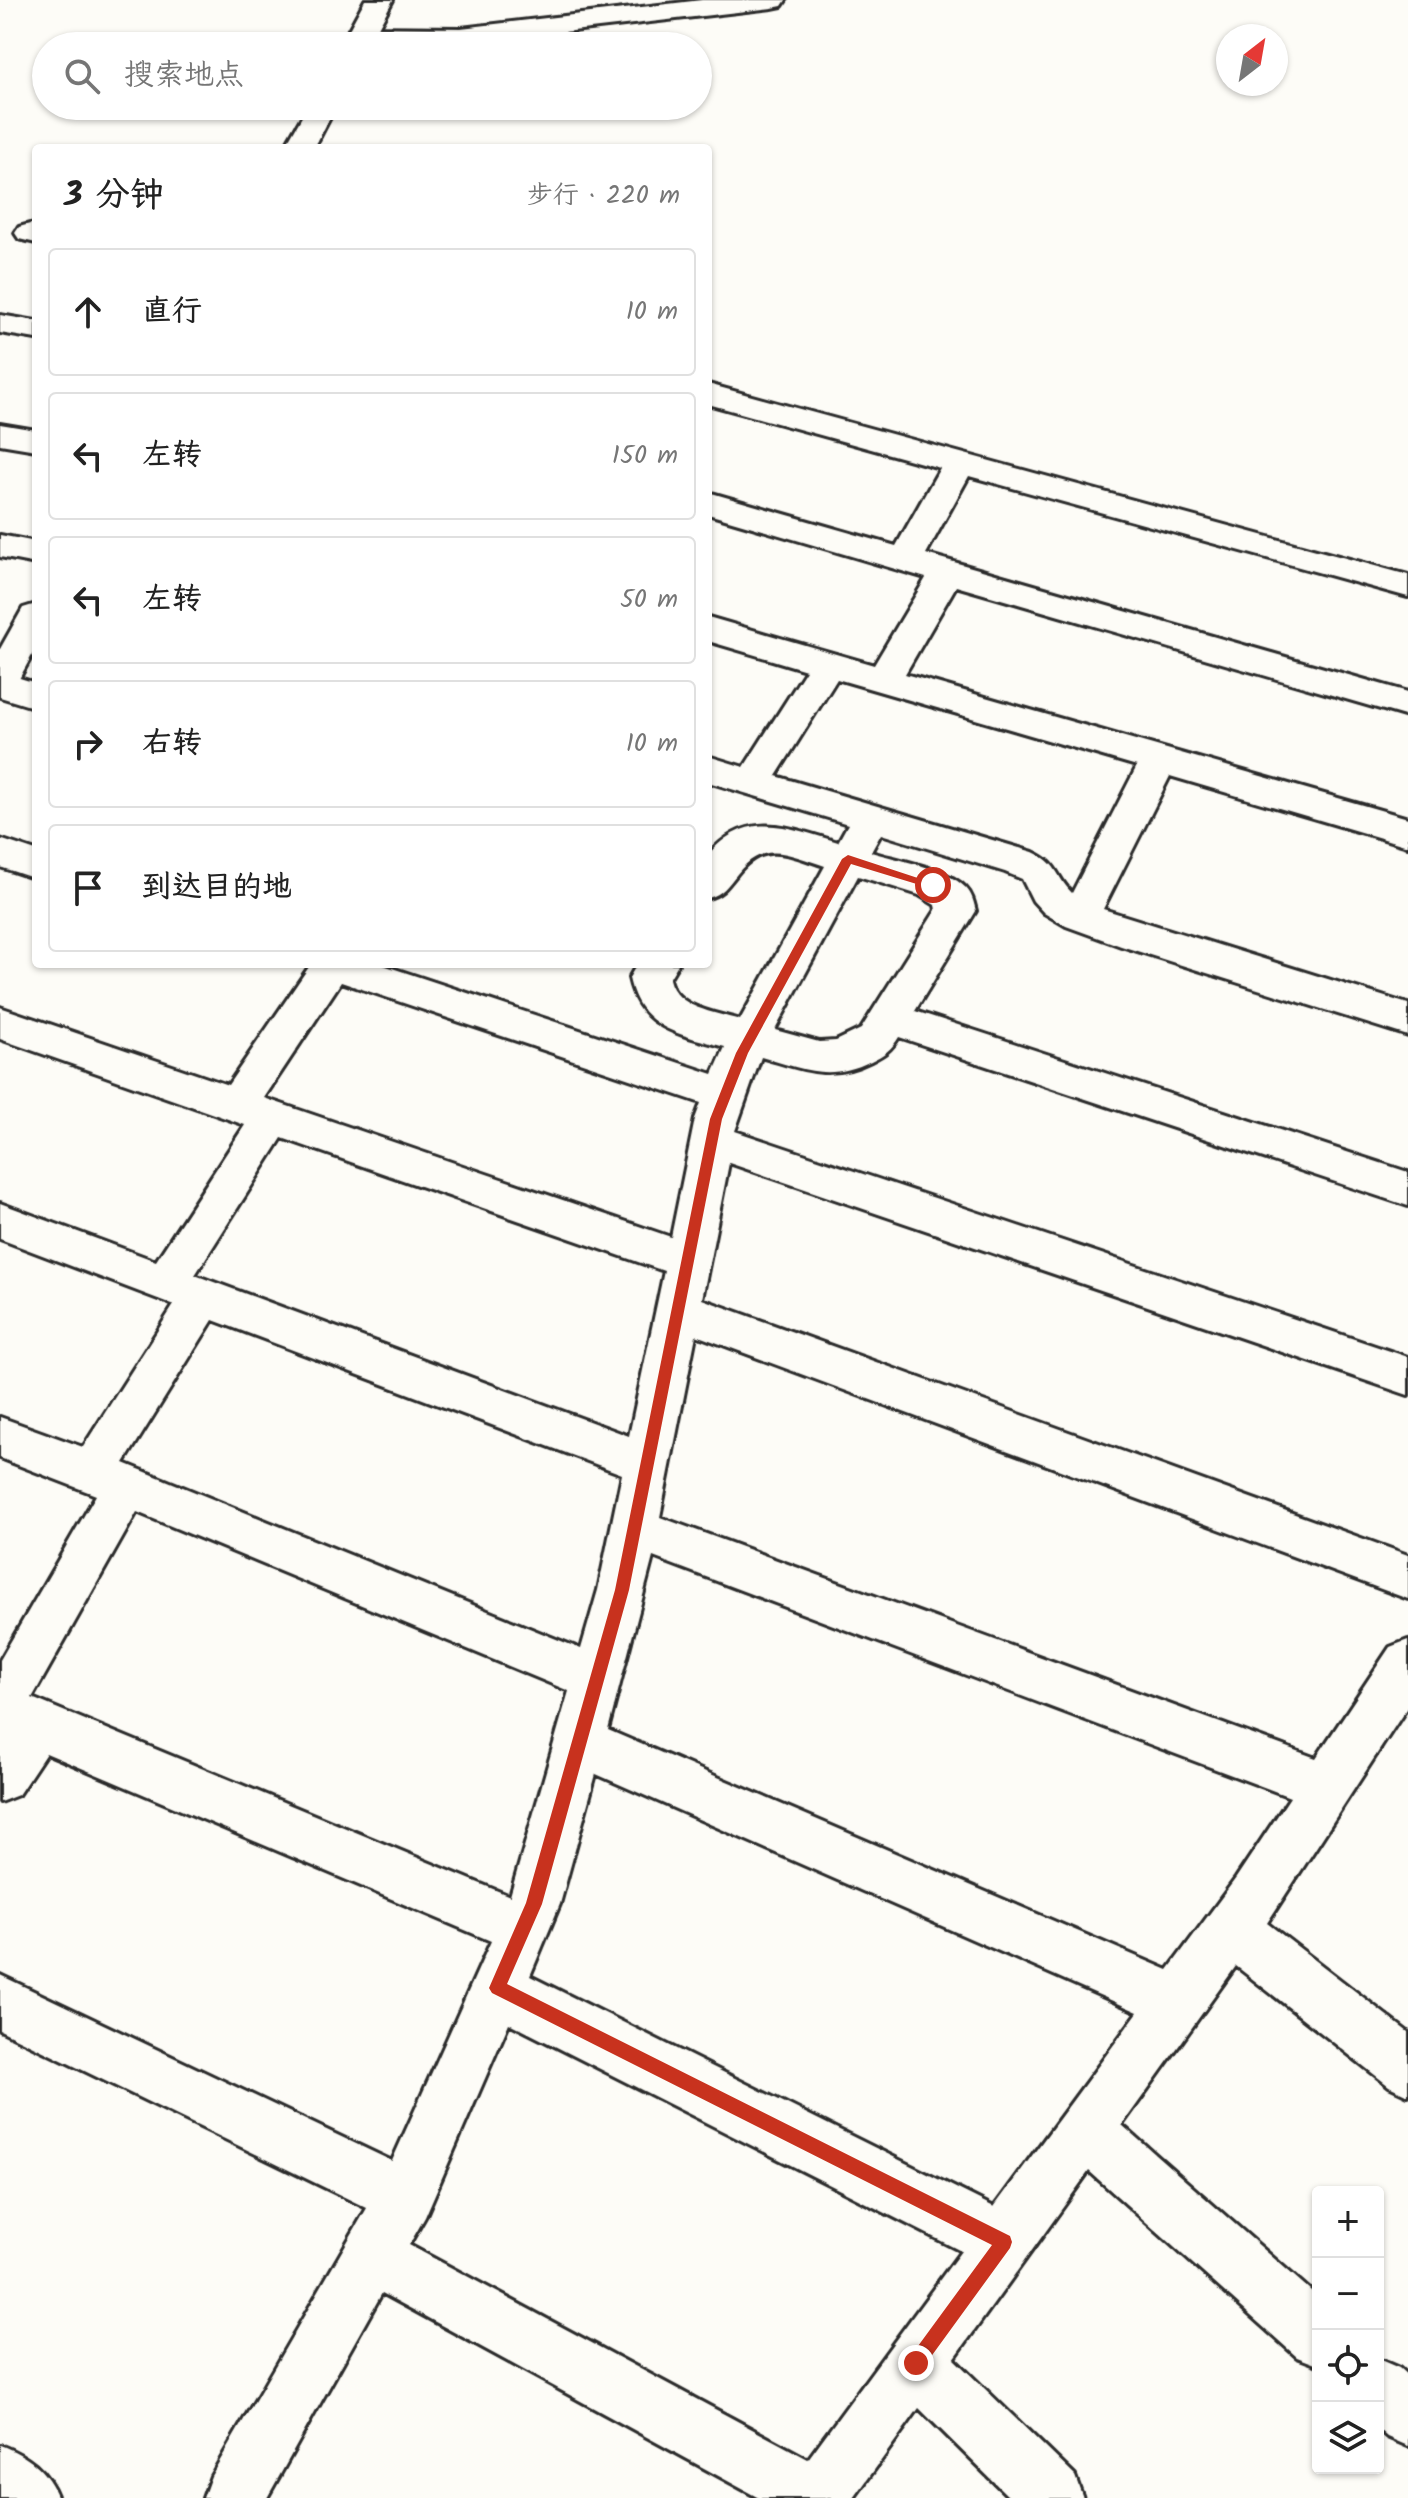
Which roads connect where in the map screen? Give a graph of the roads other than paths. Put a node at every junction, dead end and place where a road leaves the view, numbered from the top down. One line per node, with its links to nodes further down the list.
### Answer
1 (379, 0): 3 (street)
2 (772, 0): 4 (street)
3 (361, 32)
4 (496, 32)
5 (314, 120): 6 (street)
6 (301, 144)
7 (0, 324): 8 (street)
8 (32, 329)
9 (712, 395): 12 (street)
10 (0, 434): 11 (street)
11 (32, 439)
12 (960, 463): 16 (street); 18 (street)
13 (712, 504): 16 (street)
14 (0, 546): 15 (street)
15 (32, 552)
16 (905, 560): 17 (street)
17 (947, 572): 23 (street); 25 (street)
18 (1408, 586)
19 (32, 623): 22 (street)
20 (712, 630): 21 (street)
21 (829, 663): 23 (street); 28 (street)
22 (2, 673): 24 (street)
23 (884, 679): 26 (street)
24 (32, 693)
25 (1408, 705)
26 (1159, 760): 29 (street); 34 (street)
27 (712, 770): 28 (street)
28 (753, 783): 30 (street)
29 (1408, 832)
30 (859, 839): 33 (street); 34 (street); 38 (street); 41 (street)
31 (0, 853): 32 (street)
32 (32, 864)
33 (712, 878)
34 (1080, 916): 39 (street)
35 (331, 968): 42 (street)
36 (343, 968): 43 (street)
37 (655, 968): 41 (street)
38 (889, 1018): 41 (street); 44 (street)
39 (1408, 1020)
40 (0, 1023): 42 (street)
41 (750, 1038): 43 (street)
42 (255, 1111): 46 (street); 47 (street)
43 (719, 1117): 46 (street); 49 (street)
44 (1408, 1189)
45 (0, 1221): 47 (street)
46 (688, 1261): 48 (street)
47 (184, 1290): 51 (street); 52 (street)
48 (678, 1309): 51 (street); 54 (street)
49 (1408, 1376)
50 (0, 1437): 52 (street)
51 (647, 1463): 53 (street)
52 (110, 1478): 56 (street); 57 (street)
53 (634, 1529): 56 (street); 60 (street)
54 (1408, 1577)
55 (1408, 1663): 60 (street)
56 (596, 1679): 58 (street)
57 (12, 1714): 59 (street); 61 (street)
58 (579, 1742): 61 (street); 65 (street)
59 (0, 1778)
60 (1327, 1786): 62 (street)
61 (523, 1928): 63 (street)
62 (1232, 1929): 65 (street); 66 (street)
63 (497, 1988): 68 (street); 69 (street)
64 (0, 2002): 68 (street)
65 (1178, 2002): 67 (street)
66 (1408, 2067)
67 (1085, 2129): 69 (street); 71 (street)
68 (405, 2197): 70 (street)
69 (1004, 2242): 72 (street)
70 (372, 2256): 77 (street); 78 (street)
71 (1312, 2331)
72 (916, 2363): 78 (street); 79 (street)
73 (1384, 2394): 74 (street)
74 (1408, 2416)
75 (0, 2475): 76 (street)
76 (28, 2498)
77 (233, 2498)
78 (818, 2498)
79 (1053, 2498)

